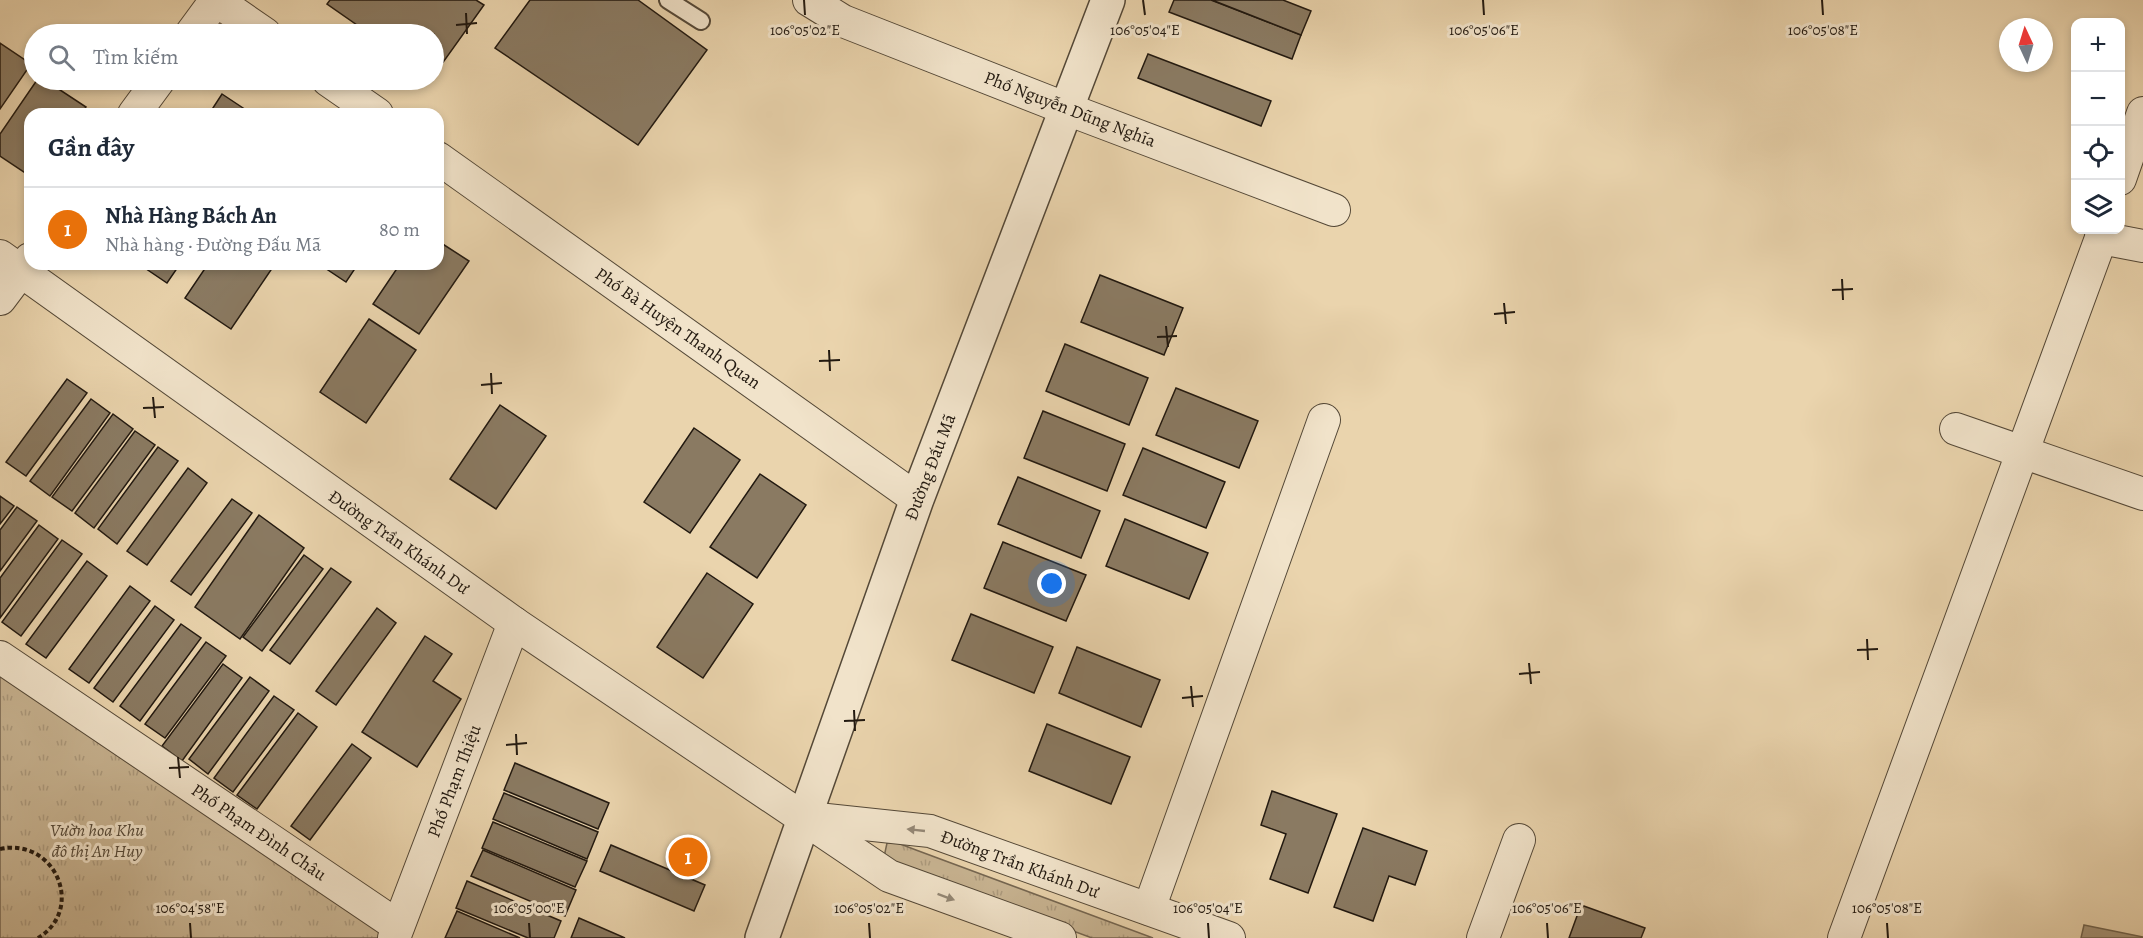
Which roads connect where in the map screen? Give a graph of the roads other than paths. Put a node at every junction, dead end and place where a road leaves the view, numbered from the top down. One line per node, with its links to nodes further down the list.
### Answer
1 (216, 0): 6 (street); 7 (street)
2 (668, 0): 5 (lane)
3 (809, 0): 12 (street, Phố Nguyễn Dũng Nghĩa)
4 (1108, 0): 12 (street, Đường Đấu Mã)
5 (701, 21)
6 (198, 24)
7 (251, 24)
8 (152, 90): 10 (street)
9 (342, 90): 11 (street)
10 (138, 108)
11 (368, 108)
12 (1066, 109): 16 (street, Phố Nguyễn Dũng Nghĩa); 26 (street, Đường Đấu Mã)
13 (2143, 113): 15 (street)
14 (444, 162): 26 (street, Phố Bà Huyện Thanh Quan)
15 (2125, 167)
16 (1334, 210)
17 (2102, 234): 18 (street); 24 (street)
18 (2143, 246)
19 (17, 262): 21 (street)
20 (28, 270): 27 (street, Đường Trần Khánh Dư)
21 (0, 299)
22 (1324, 420): 31 (street)
23 (1956, 429): 24 (street)
24 (2023, 450): 25 (street); 37 (street)
25 (2143, 494)
26 (917, 499): 29 (street, Đường Đấu Mã)
27 (514, 623): 29 (street, Đường Trần Khánh Dư); 32 (street, Phố Phạm Thiệu)
28 (0, 657): 32 (street, Phố Phạm Đình Châu)
29 (805, 818): 31 (street, Đường Trần Khánh Dư, one-way to 29); 33 (street, Đường Đấu Mã); 34 (street, Đường Trần Khánh Dư, one-way to 34)
30 (1519, 840): 36 (street)
31 (1149, 909): 35 (street, Đường Trần Khánh Dư)
32 (396, 932)
33 (762, 938)
34 (1060, 938)
35 (1229, 938)
36 (1484, 938)
37 (1844, 938)

